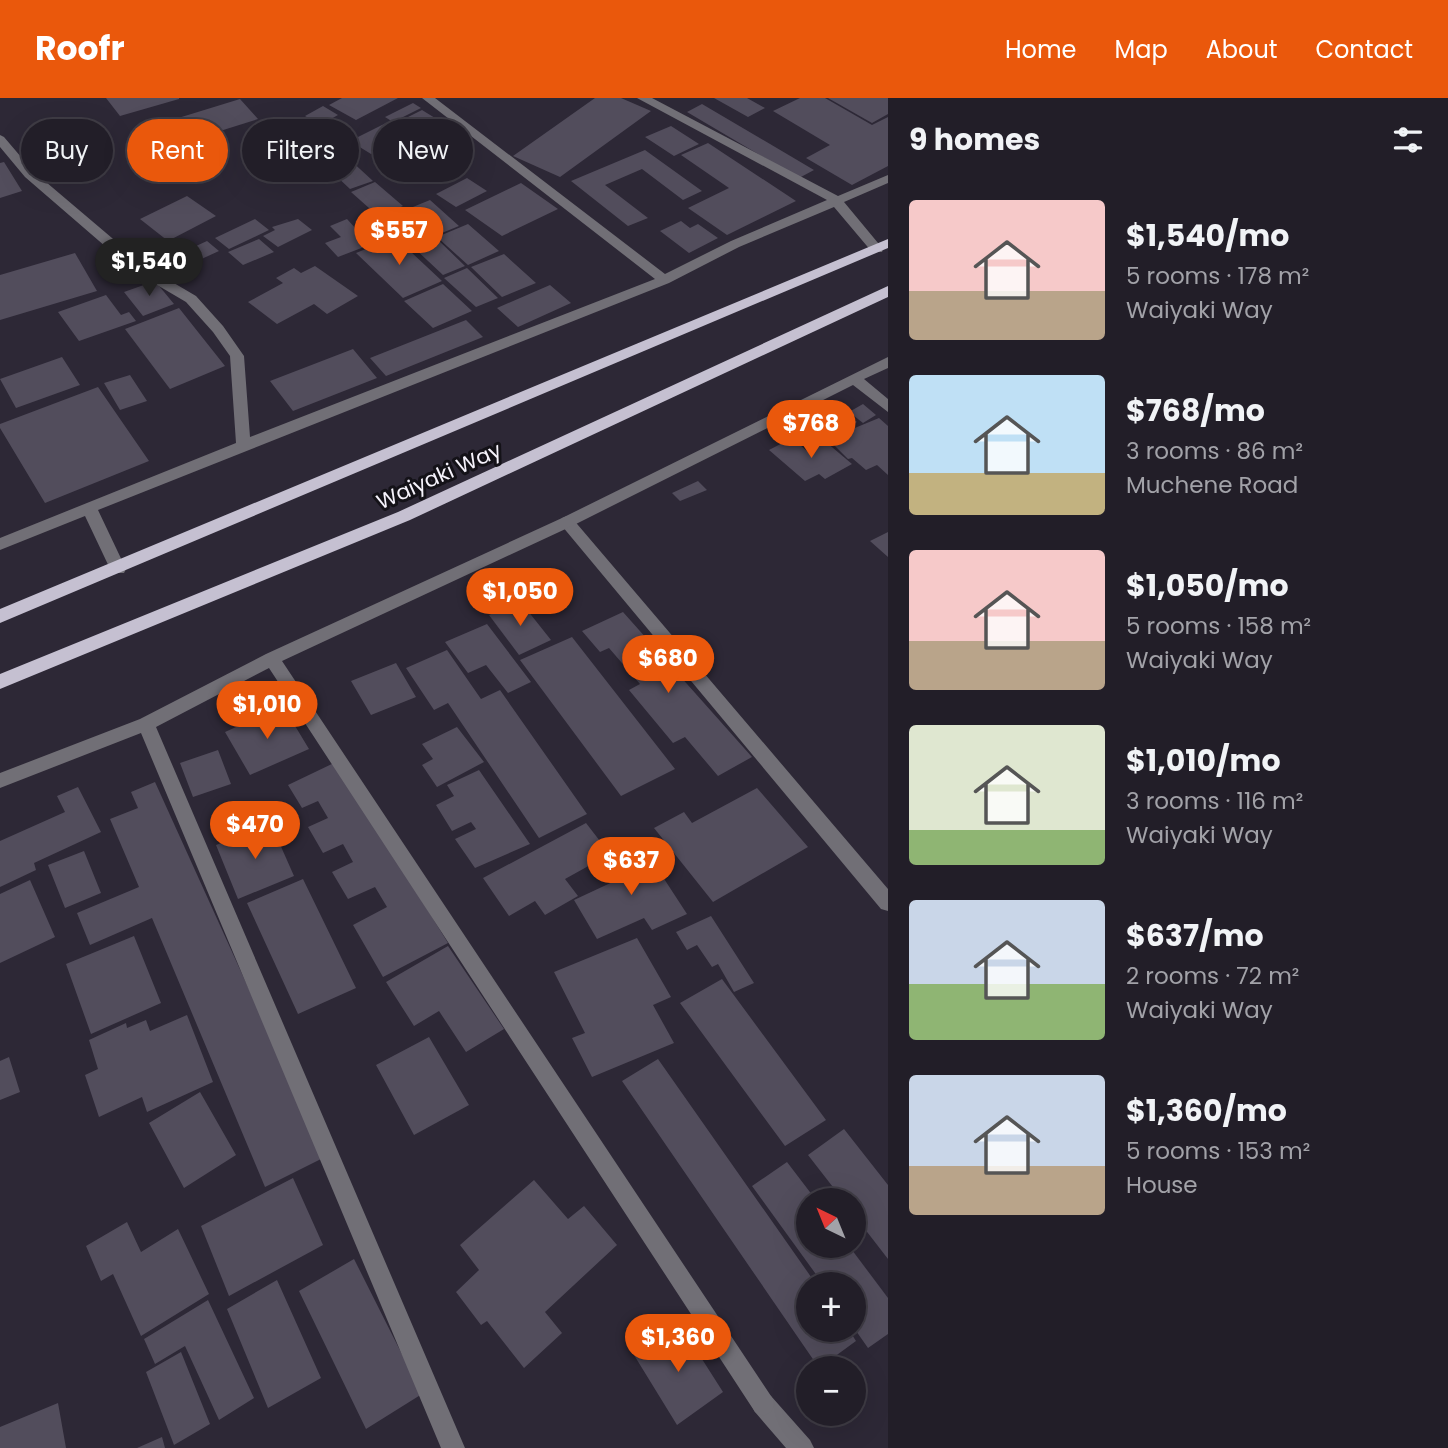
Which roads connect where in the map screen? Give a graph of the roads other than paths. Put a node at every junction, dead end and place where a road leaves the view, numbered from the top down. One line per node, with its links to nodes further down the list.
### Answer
1 (428, 98): 7 (street)
2 (643, 98): 5 (street)
3 (0, 139): 12 (street)
4 (888, 179): 5 (street)
5 (834, 200): 6 (street); 7 (street)
6 (882, 246): 16 (highway, Waiyaki Way)
7 (664, 280): 12 (street)
8 (888, 290): 19 (highway, Waiyaki Way)
9 (888, 362): 10 (street)
10 (855, 379): 11 (street); 14 (street)
11 (888, 407)
12 (243, 445): 13 (street)
13 (89, 508): 15 (street); 16 (street)
14 (567, 522): 18 (street); 22 (street)
15 (0, 544)
16 (118, 569): 17 (highway, Waiyaki Way)
17 (0, 616)
18 (272, 659): 20 (street); 24 (street)
19 (0, 682)
20 (146, 724): 21 (street); 23 (street)
21 (0, 781)
22 (888, 903)
23 (453, 1448)
24 (802, 1448)

